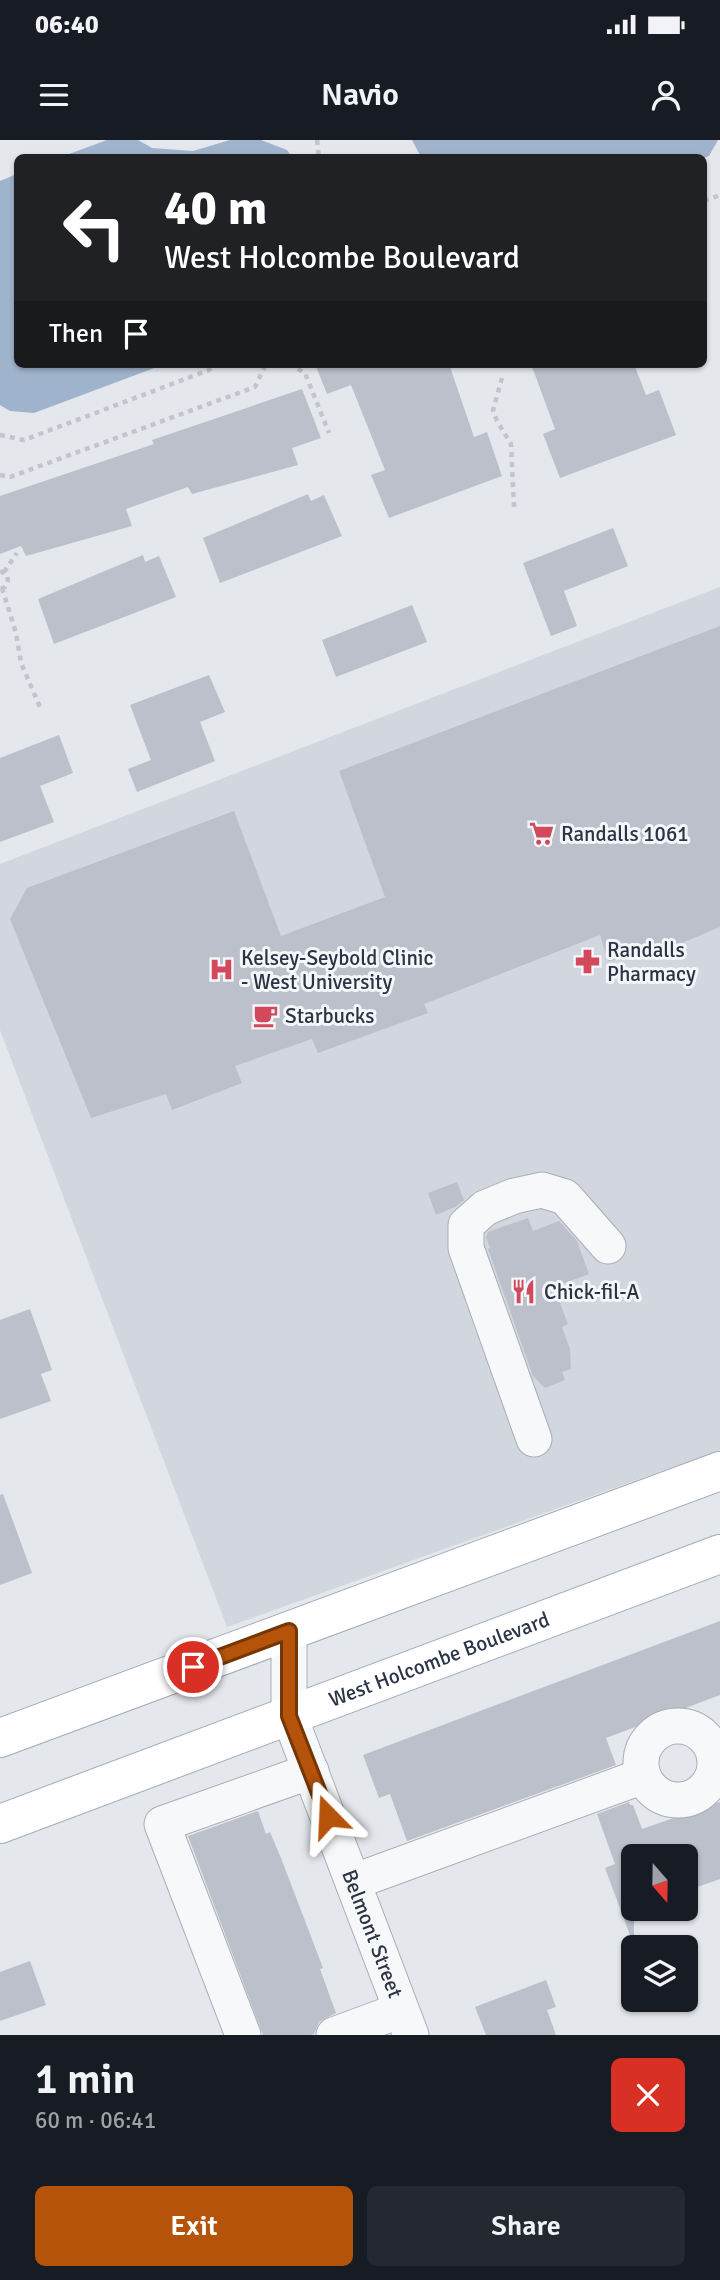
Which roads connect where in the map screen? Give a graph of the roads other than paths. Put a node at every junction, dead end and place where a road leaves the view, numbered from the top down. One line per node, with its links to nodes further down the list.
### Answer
1 (608, 1246): 2 (street)
2 (534, 1439)
3 (720, 1471): 5 (main road)
4 (720, 1554): 6 (main road, West Holcombe Boulevard)
5 (289, 1631): 6 (street, Belmont Street); 7 (main road)
6 (289, 1716): 8 (street, Belmont Street); 10 (main road, West Holcombe Boulevard)
7 (0, 1738)
8 (311, 1771): 11 (street, Belmont Street); 13 (street)
9 (643, 1776): 11 (street)
10 (0, 1824)
11 (353, 1882): 12 (street, Belmont Street)
12 (406, 2023): 14 (street)
13 (243, 2035)
14 (334, 2035)

